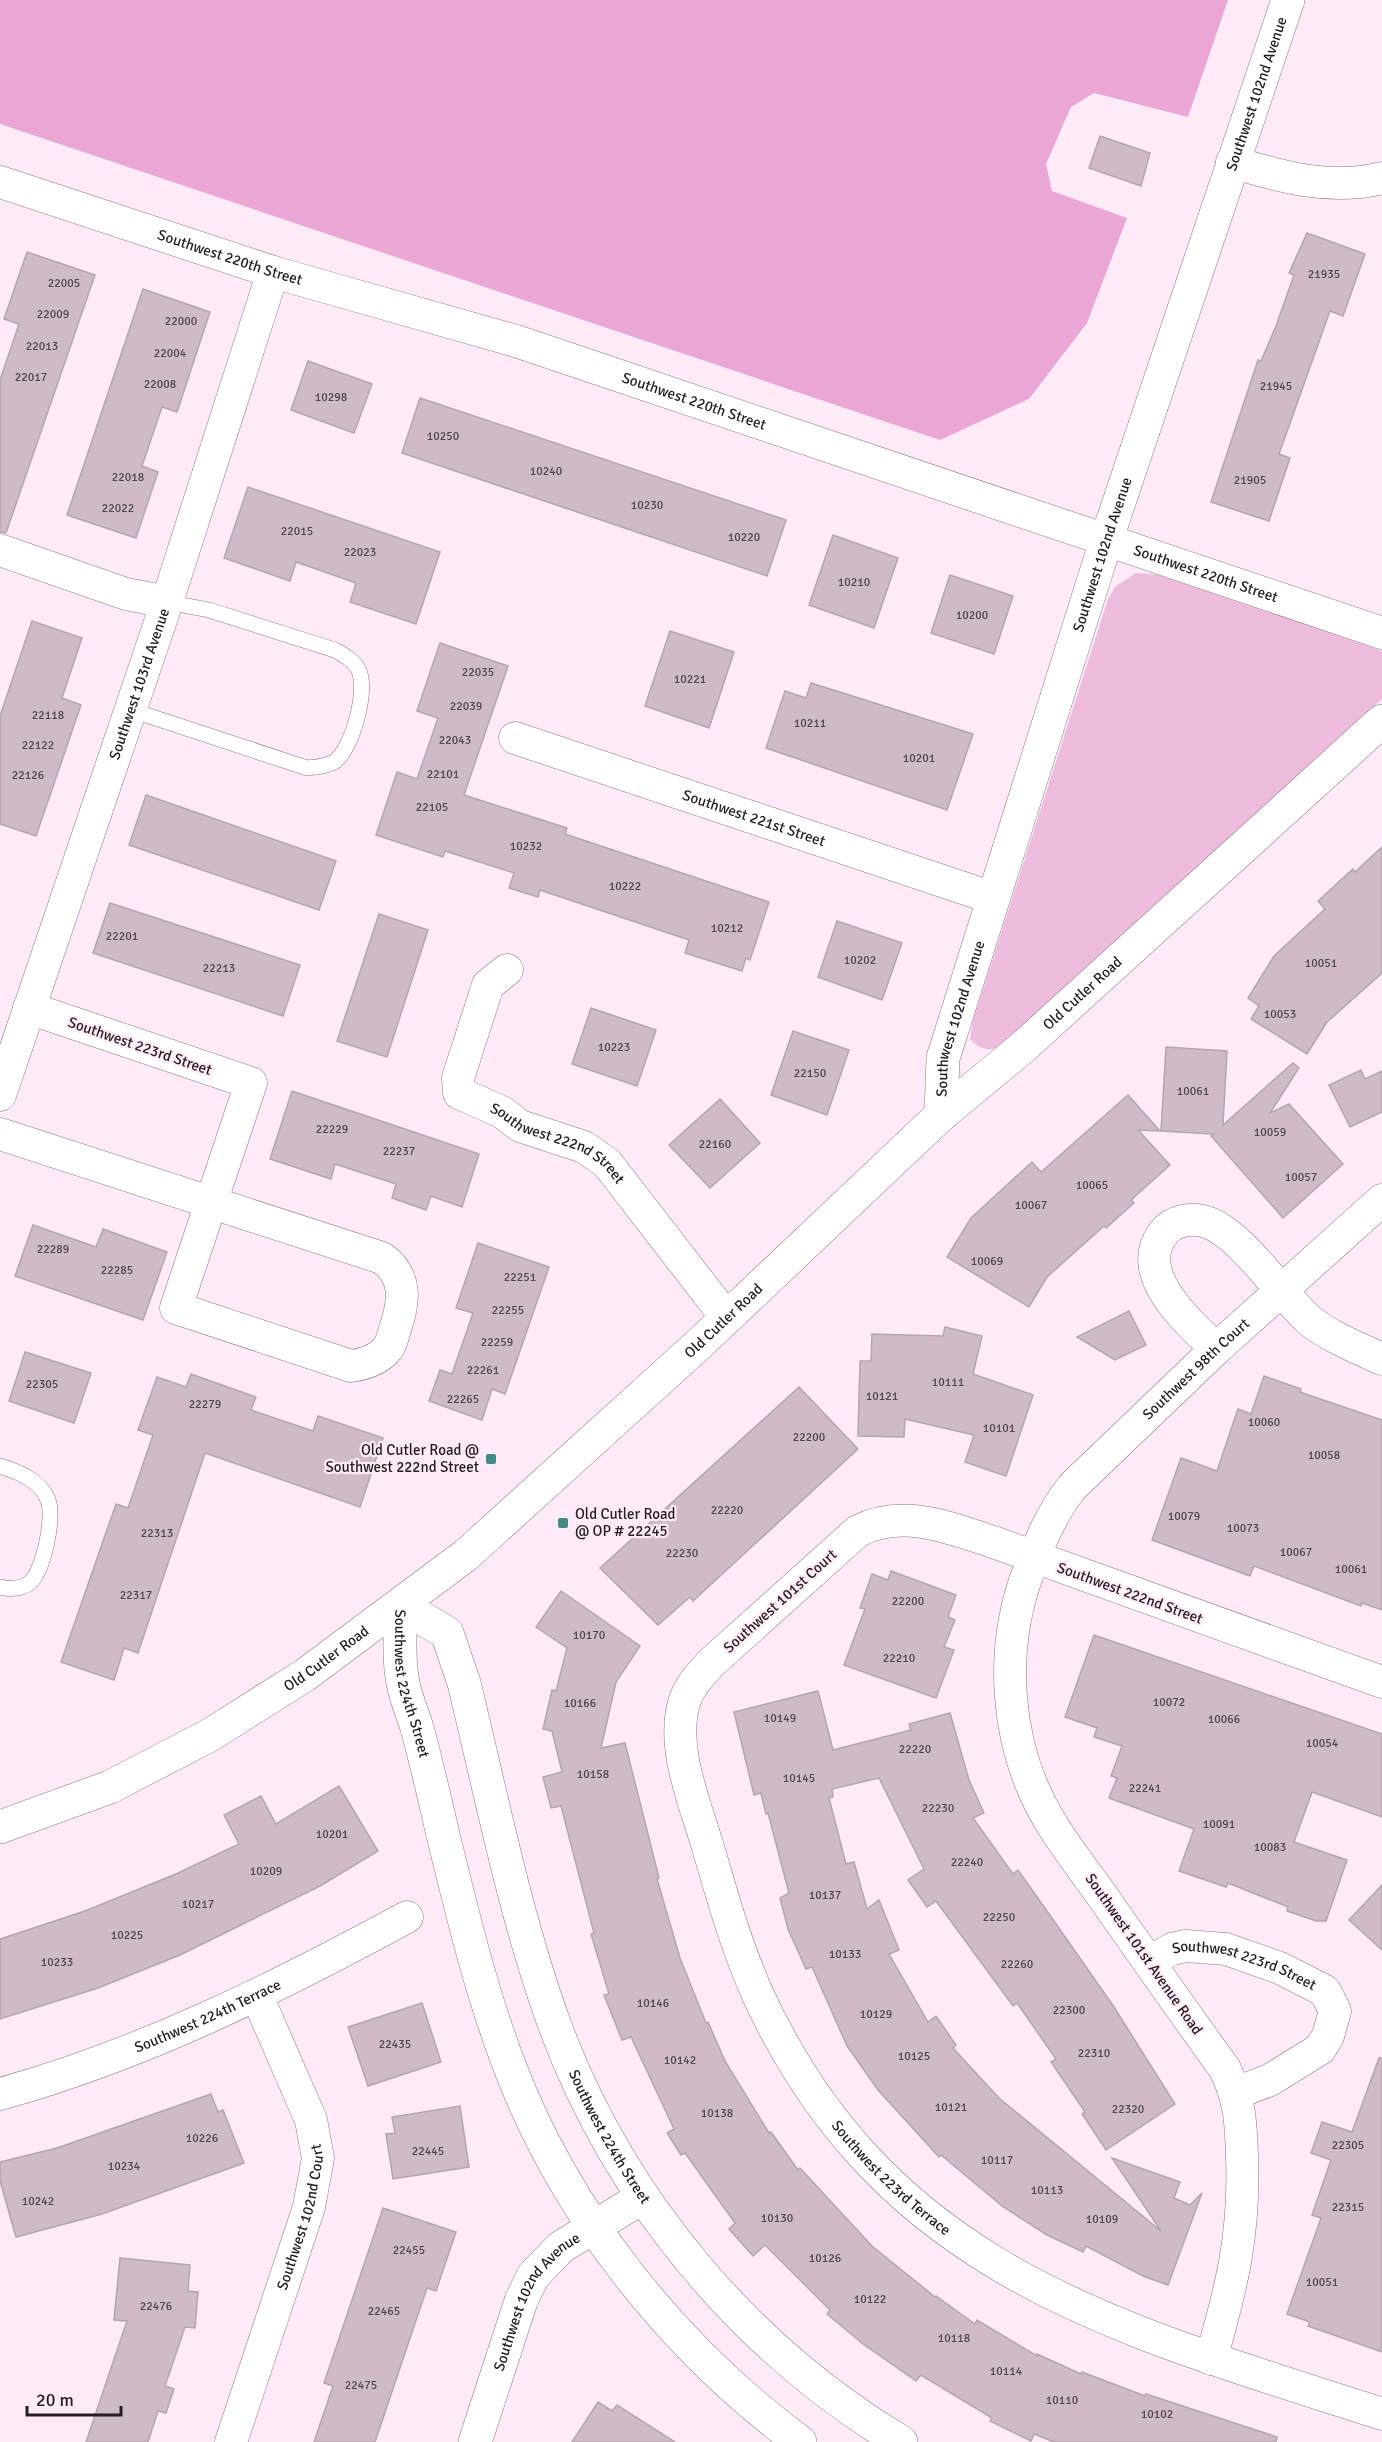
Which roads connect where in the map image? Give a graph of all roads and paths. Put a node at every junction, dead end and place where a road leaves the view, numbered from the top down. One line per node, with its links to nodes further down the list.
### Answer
1 (1288, 0): 2 (street, Southwest 102nd Avenue)
2 (1232, 162): 3 (street); 6 (street, Southwest 102nd Avenue)
3 (1382, 178)
4 (0, 182): 5 (street, Southwest 220th Street)
5 (273, 272): 6 (street, Southwest 220th Street); 8 (street, Southwest 103rd Avenue)
6 (1106, 541): 9 (street, Southwest 220th Street); 13 (street, Southwest 102nd Avenue)
7 (0, 550): 8 (street)
8 (167, 602): 10 (street, Southwest 103rd Avenue); 10 (lane)
9 (1382, 633)
10 (131, 710): 15 (street, Southwest 103rd Avenue)
11 (1382, 721): 17 (street, Old Cutler Road)
12 (515, 738): 13 (street, Southwest 221st Street)
13 (993, 898): 17 (street, Southwest 102nd Avenue)
14 (507, 970): 22 (street, Southwest 222nd Street)
15 (29, 1008): 16 (street, Southwest 103rd Avenue); 20 (street, Southwest 223rd Street)
16 (0, 1095)
17 (941, 1115): 22 (street, Old Cutler Road)
18 (0, 1134): 20 (street)
19 (1382, 1200): 21 (street, Southwest 98th Court)
20 (212, 1203): 20 (street)
21 (1280, 1290): 23 (street, Southwest 98th Court); 23 (street); 24 (street)
22 (726, 1317): 29 (street, Old Cutler Road)
23 (1216, 1349): 27 (street, Southwest 98th Court)
24 (1382, 1359)
25 (0, 1466): 28 (lane)
26 (875, 1523): 27 (street, Southwest 222nd Street); 31 (street, Southwest 101st Court)
27 (1033, 1558): 30 (street, Southwest 222nd Street); 34 (street, Southwest 101st Avenue Road)
28 (0, 1587)
29 (400, 1605): 32 (street, Old Cutler Road); 38 (street, Southwest 224th Street); 39 (street, Southwest 224th Street)
30 (1382, 1682)
31 (691, 1687): 40 (street, Southwest 223rd Terrace)
32 (0, 1827)
33 (407, 1917): 35 (street, Southwest 224th Terrace)
34 (1149, 1962): 36 (street, Southwest 101st Avenue Road); 36 (street, Southwest 223rd Street)
35 (257, 1996): 37 (street, Southwest 224th Terrace); 42 (street, Southwest 102nd Court)
36 (1236, 2093): 40 (street, Southwest 101st Avenue Road)
37 (0, 2094)
38 (643, 2197): 39 (street, Southwest 102nd Avenue); 45 (street, Southwest 224th Street)
39 (593, 2225): 43 (street, Southwest 102nd Avenue); 44 (street, Southwest 224th Street)
40 (1212, 2359): 41 (street, Southwest 223rd Terrace)
41 (1382, 2414)
42 (231, 2442)
43 (475, 2442)
44 (800, 2442)
45 (901, 2442)

